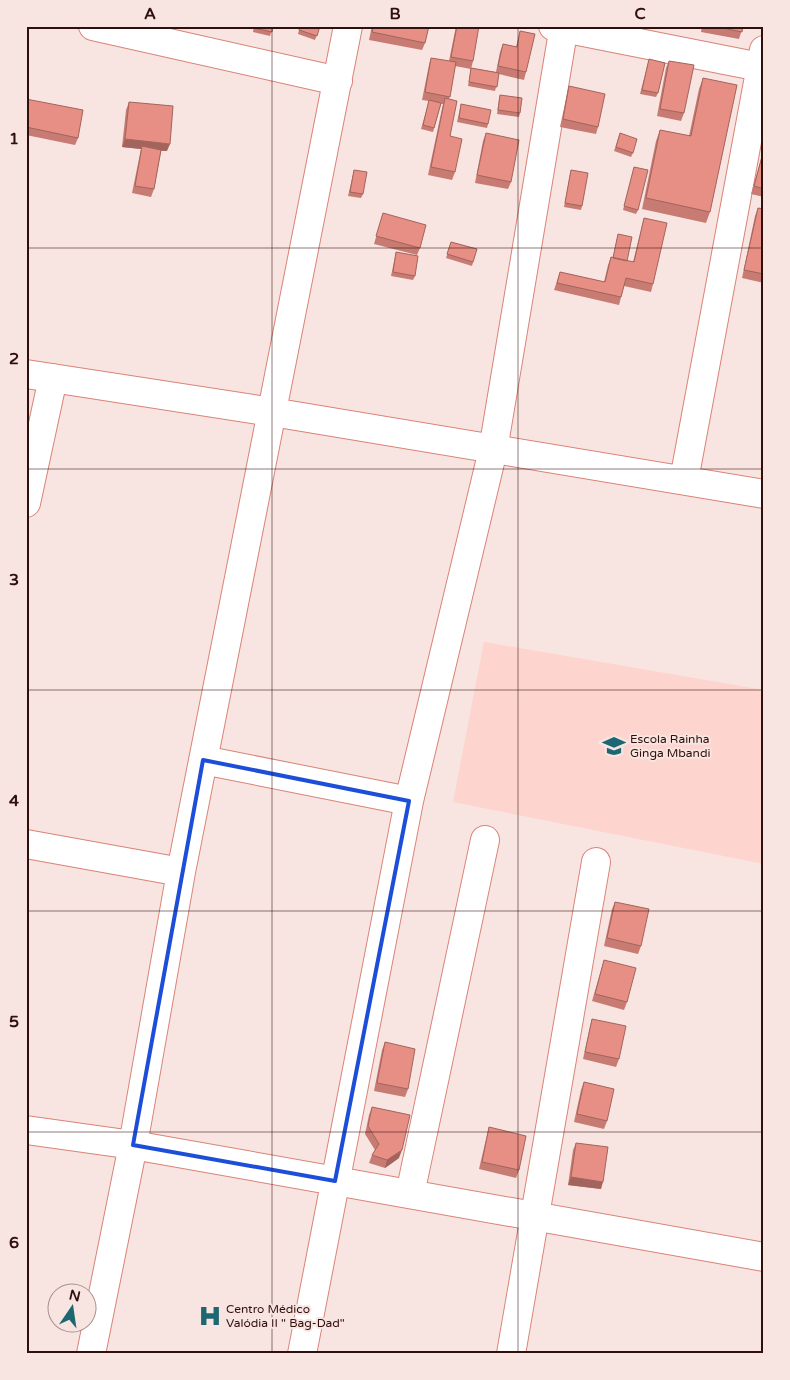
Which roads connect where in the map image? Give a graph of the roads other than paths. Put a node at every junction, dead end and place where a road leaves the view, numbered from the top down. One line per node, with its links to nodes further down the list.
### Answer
1 (93, 26): 5 (street)
2 (348, 26): 5 (street)
3 (560, 27): 4 (street); 9 (street)
4 (762, 58): 10 (street)
5 (338, 81): 8 (street)
6 (26, 374): 7 (street)
7 (53, 378): 8 (street); 12 (street)
8 (272, 412): 9 (street); 13 (street)
9 (493, 450): 10 (street); 14 (street)
10 (684, 480): 11 (street)
11 (764, 494)
12 (26, 503)
13 (203, 760): 14 (street); 18 (street)
14 (409, 801): 21 (street)
15 (485, 840): 22 (street)
16 (26, 844): 18 (street)
17 (596, 862): 23 (street)
18 (181, 872): 20 (street)
19 (26, 1130): 20 (street)
20 (133, 1145): 21 (street); 25 (street)
21 (335, 1181): 22 (street); 26 (street)
22 (410, 1194): 23 (street)
23 (534, 1217): 24 (street); 27 (street)
24 (764, 1257)
25 (91, 1354)
26 (302, 1354)
27 (510, 1354)

